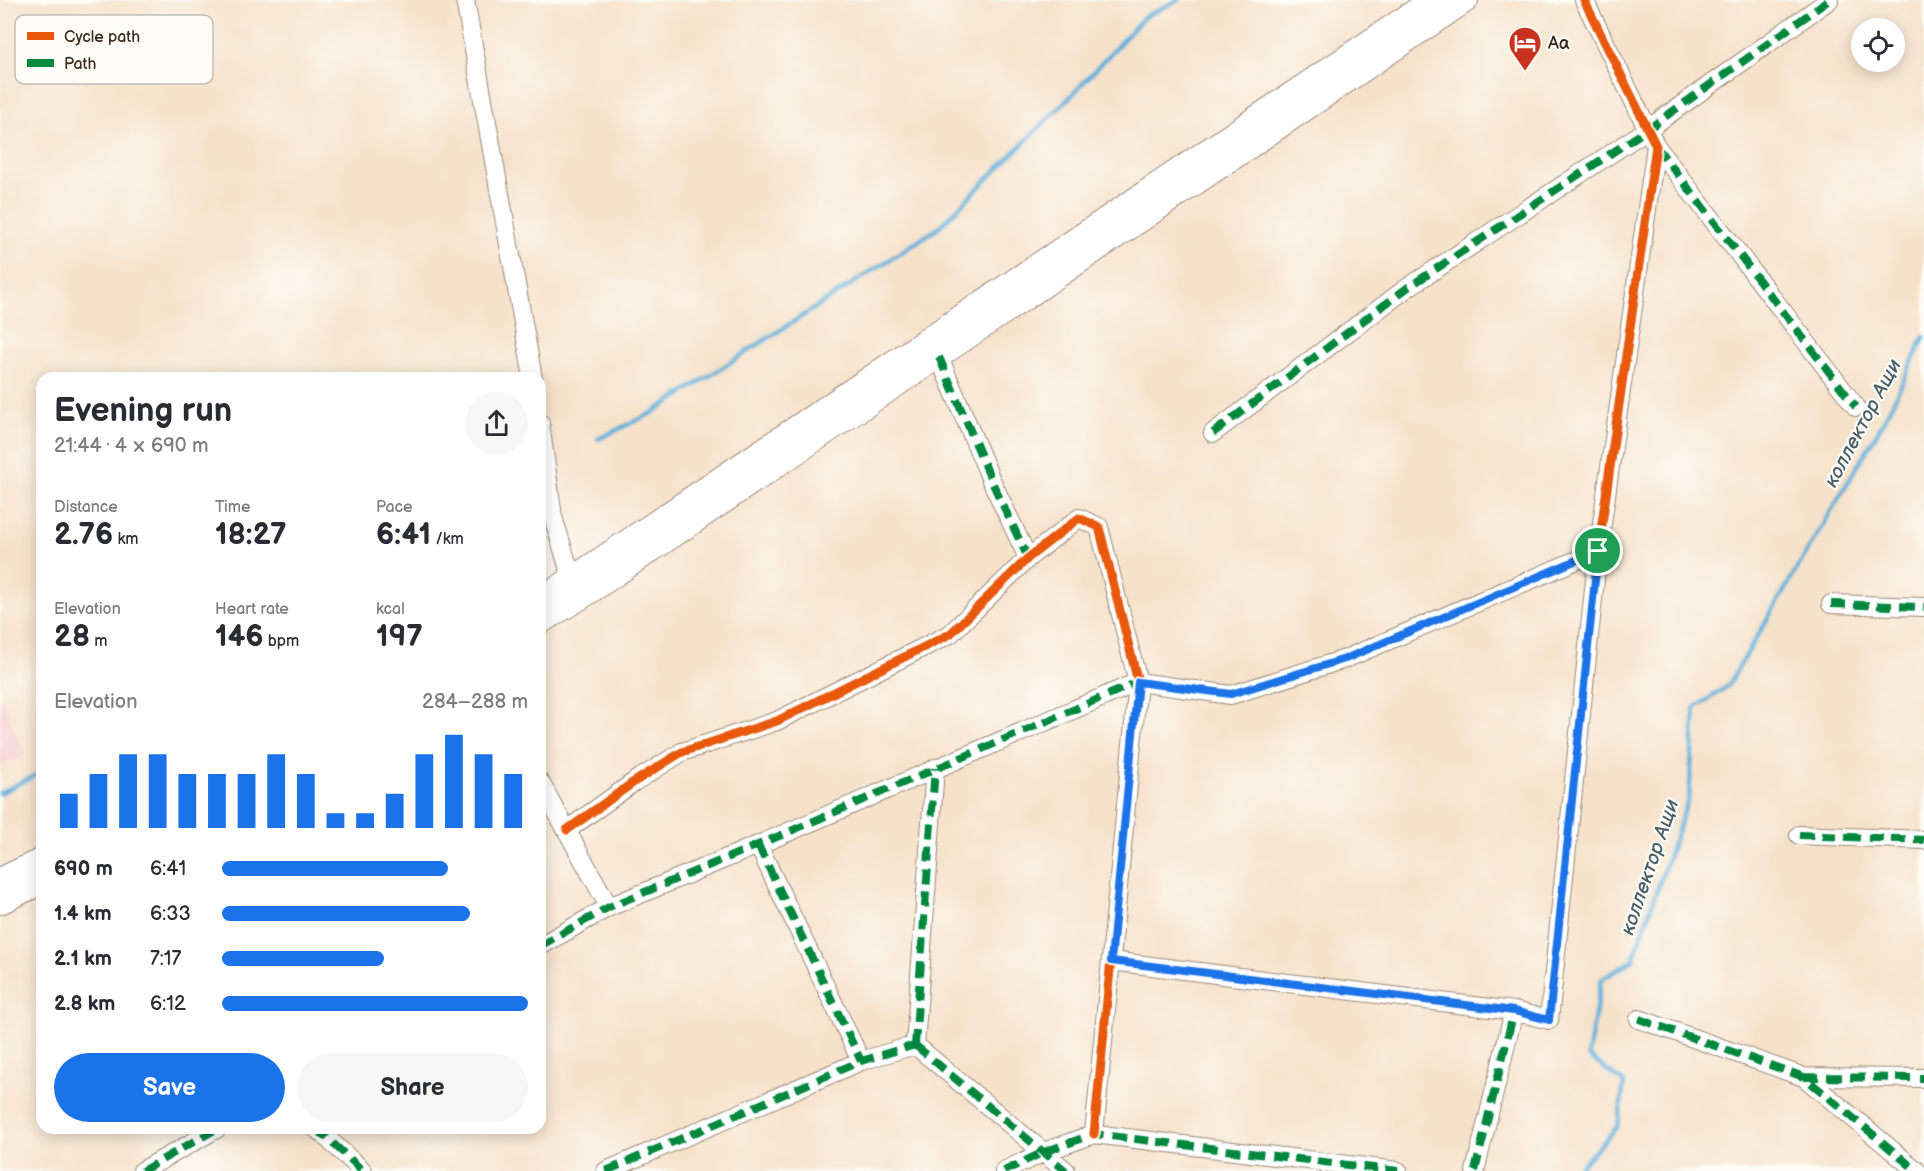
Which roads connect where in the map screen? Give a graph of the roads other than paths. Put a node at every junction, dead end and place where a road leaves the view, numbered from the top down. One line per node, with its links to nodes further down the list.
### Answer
1 (465, 0): 9 (street)
2 (1432, 0): 15 (main road)
3 (1466, 0): 8 (main road)
4 (1584, 0): 6 (street)
5 (1829, 0): 6 (street)
6 (1648, 129): 7 (street); 11 (street)
7 (1656, 146): 10 (street); 13 (street)
8 (939, 357): 14 (street); 19 (main road)
9 (532, 372)
10 (1856, 407)
11 (1213, 433)
12 (546, 466): 15 (street)
13 (1598, 551): 20 (street); 34 (street)
14 (1028, 558): 20 (street); 23 (street)
15 (572, 579): 16 (main road)
16 (546, 595)
17 (1831, 604): 18 (street)
18 (1924, 607)
19 (546, 618)
20 (1138, 682): 21 (street); 33 (street)
21 (935, 768): 26 (street); 36 (street)
22 (546, 793): 23 (street)
23 (567, 830): 31 (street)
24 (1799, 835): 25 (street)
25 (1924, 840)
26 (758, 845): 31 (street); 37 (street)
27 (36, 863): 28 (main road)
28 (0, 880)
29 (36, 885): 30 (main road)
30 (0, 902)
31 (609, 907): 32 (street)
32 (546, 943)
33 (1111, 961): 34 (street); 42 (street)
34 (1514, 1011): 50 (street)
35 (1640, 1019): 38 (street)
36 (915, 1045): 37 (street); 43 (street)
37 (861, 1061): 46 (street)
38 (1804, 1077): 39 (street); 51 (street)
39 (1924, 1078)
40 (207, 1134): 44 (street)
41 (323, 1134): 45 (street)
42 (1094, 1134): 43 (street); 49 (street)
43 (1044, 1152): 47 (street); 48 (street)
44 (142, 1171)
45 (363, 1171)
46 (606, 1171)
47 (1004, 1171)
48 (1066, 1171)
49 (1398, 1171)
50 (1475, 1171)
51 (1917, 1171)

